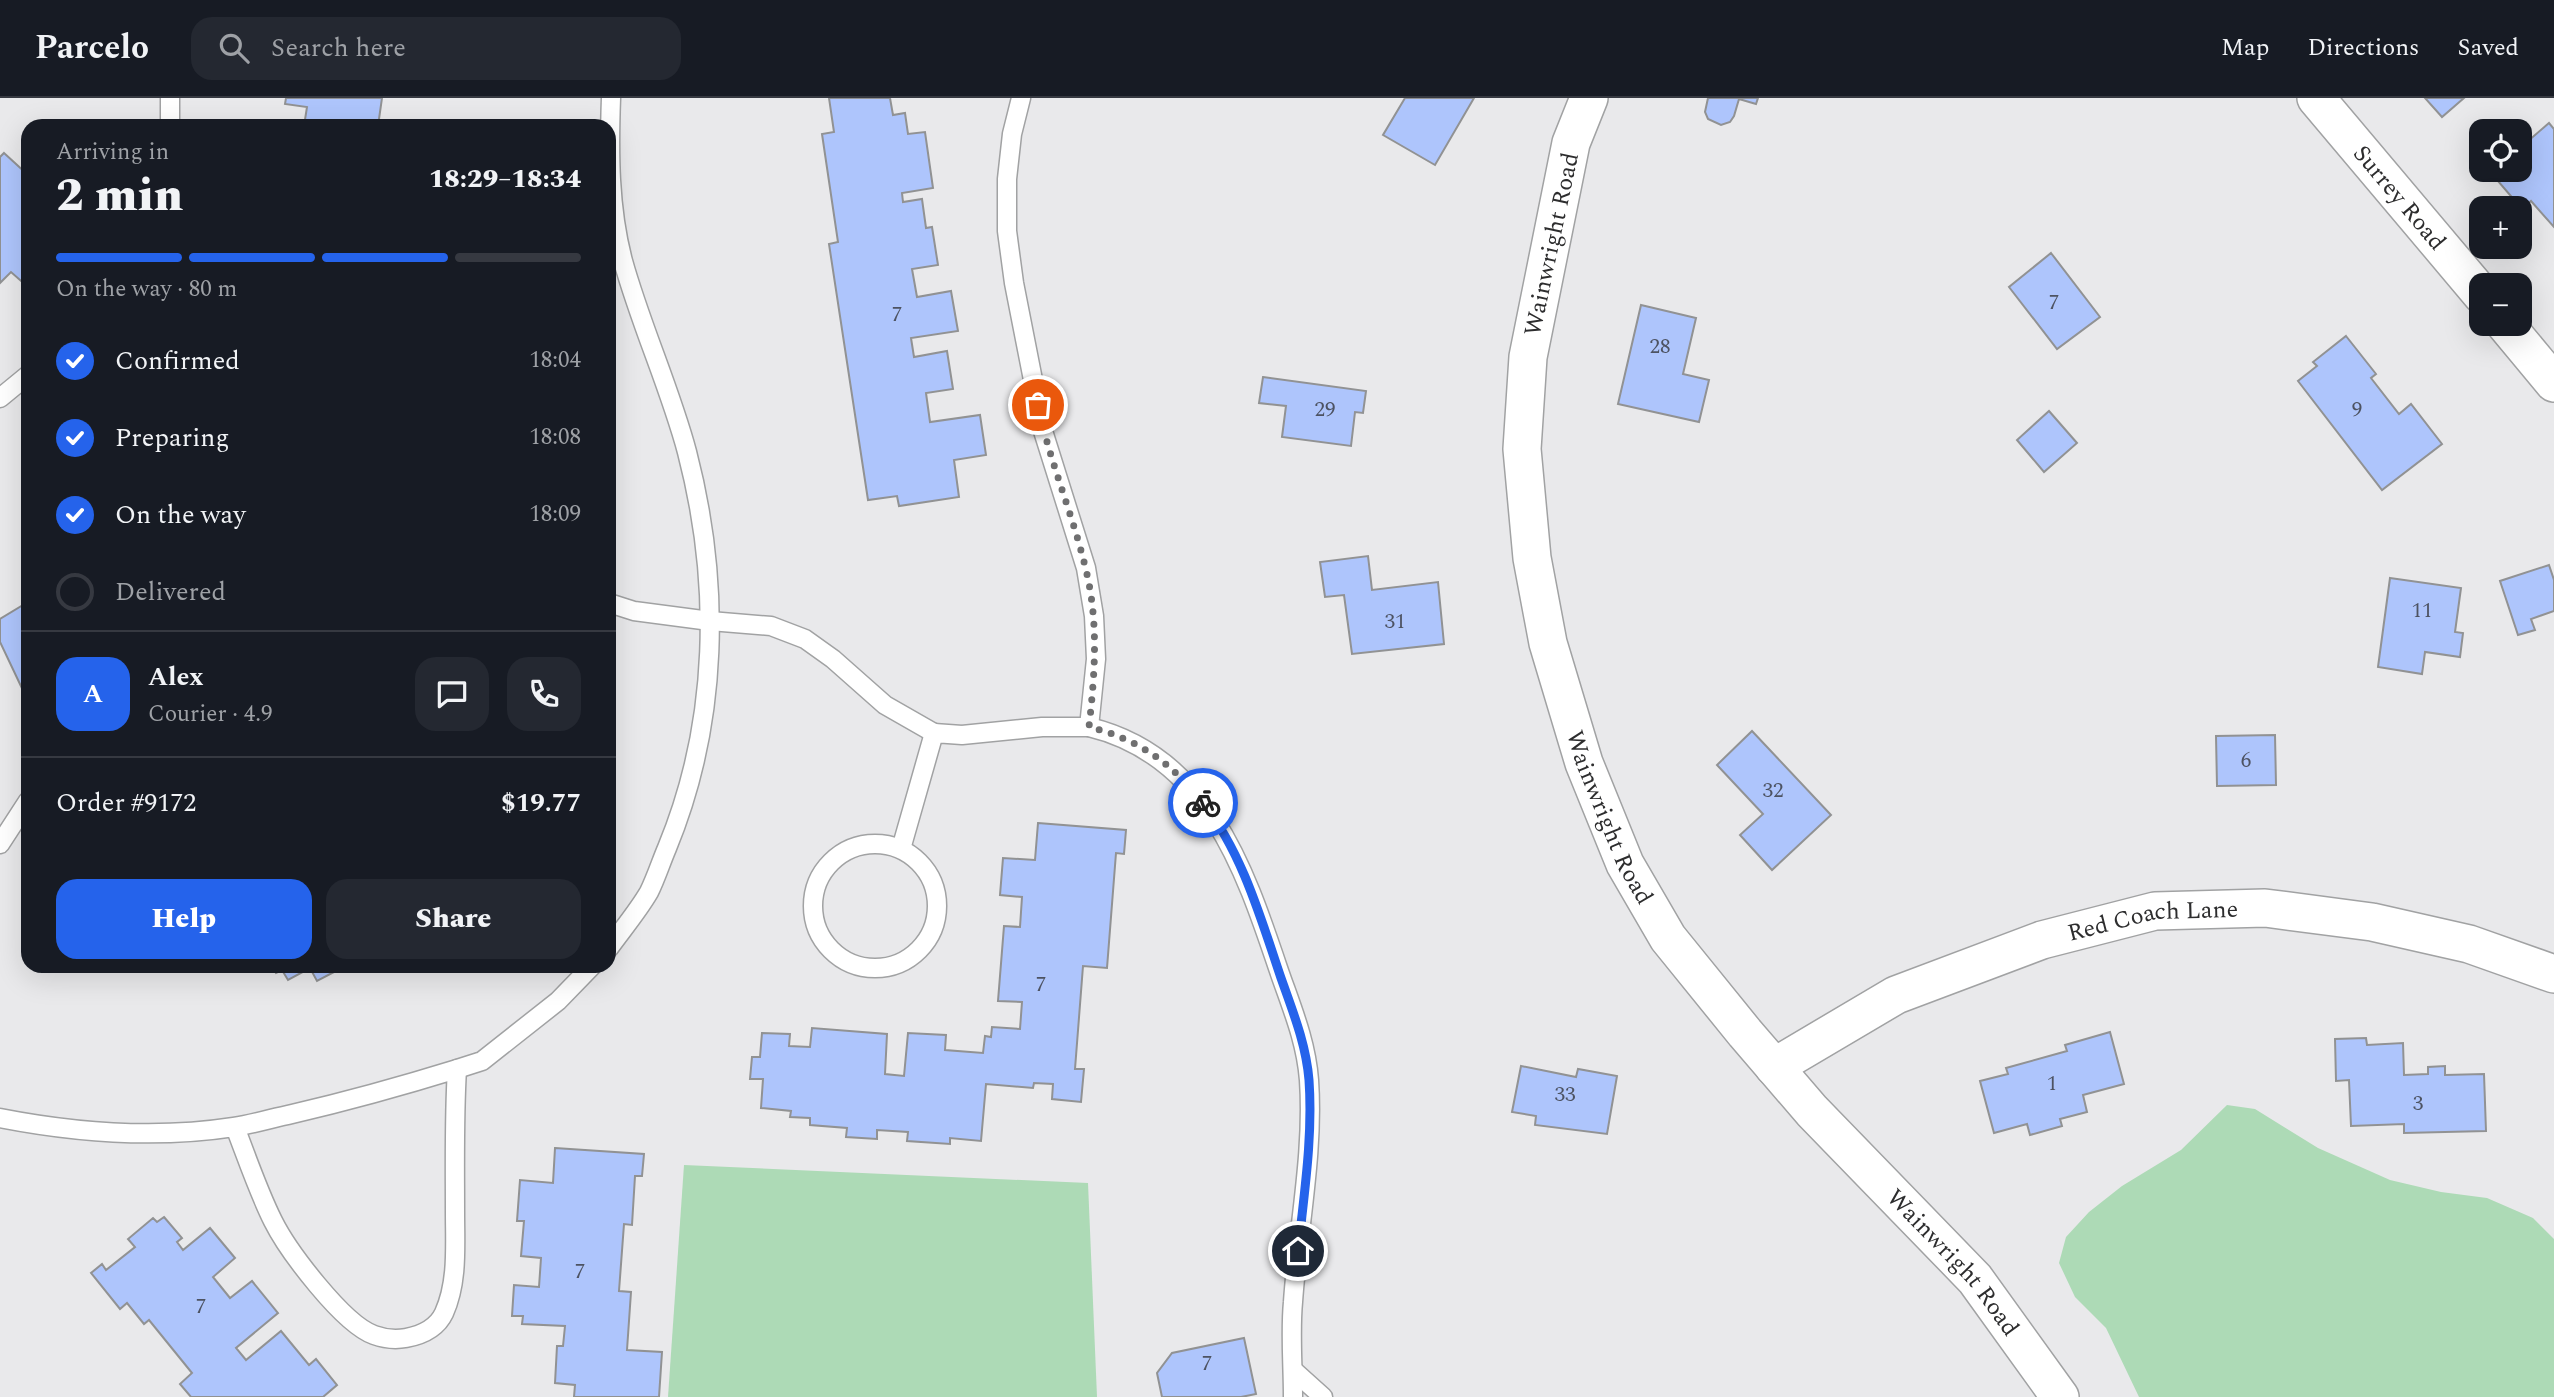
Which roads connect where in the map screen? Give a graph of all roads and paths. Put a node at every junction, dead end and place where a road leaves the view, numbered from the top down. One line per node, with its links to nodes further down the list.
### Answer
1 (170, 98): 6 (lane)
2 (611, 98): 7 (lane)
3 (1020, 98): 16 (lane)
4 (1589, 98): 24 (street, Wainwright Road)
5 (2316, 98): 9 (street, Surrey Road)
6 (170, 119)
7 (610, 119)
8 (616, 220): 15 (lane)
9 (2469, 280)
10 (2515, 336): 12 (street)
11 (21, 381): 13 (lane)
12 (2554, 383)
13 (0, 398)
14 (616, 605): 15 (lane)
15 (710, 621): 17 (lane); 21 (lane)
16 (1089, 727): 17 (lane); 28 (lane)
17 (934, 733): 20 (lane)
18 (21, 812): 19 (lane)
19 (0, 844)
20 (901, 849): 20 (lane)
21 (616, 938)
22 (586, 973): 25 (lane)
23 (2554, 974): 24 (street, Red Coach Lane)
24 (1774, 1067): 31 (street, Wainwright Road)
25 (457, 1069): 27 (lane); 27 (lane)
26 (0, 1118): 27 (lane)
27 (235, 1127)
28 (1293, 1370): 29 (lane); 30 (lane)
29 (1293, 1397)
30 (1323, 1397)
31 (2060, 1397)

